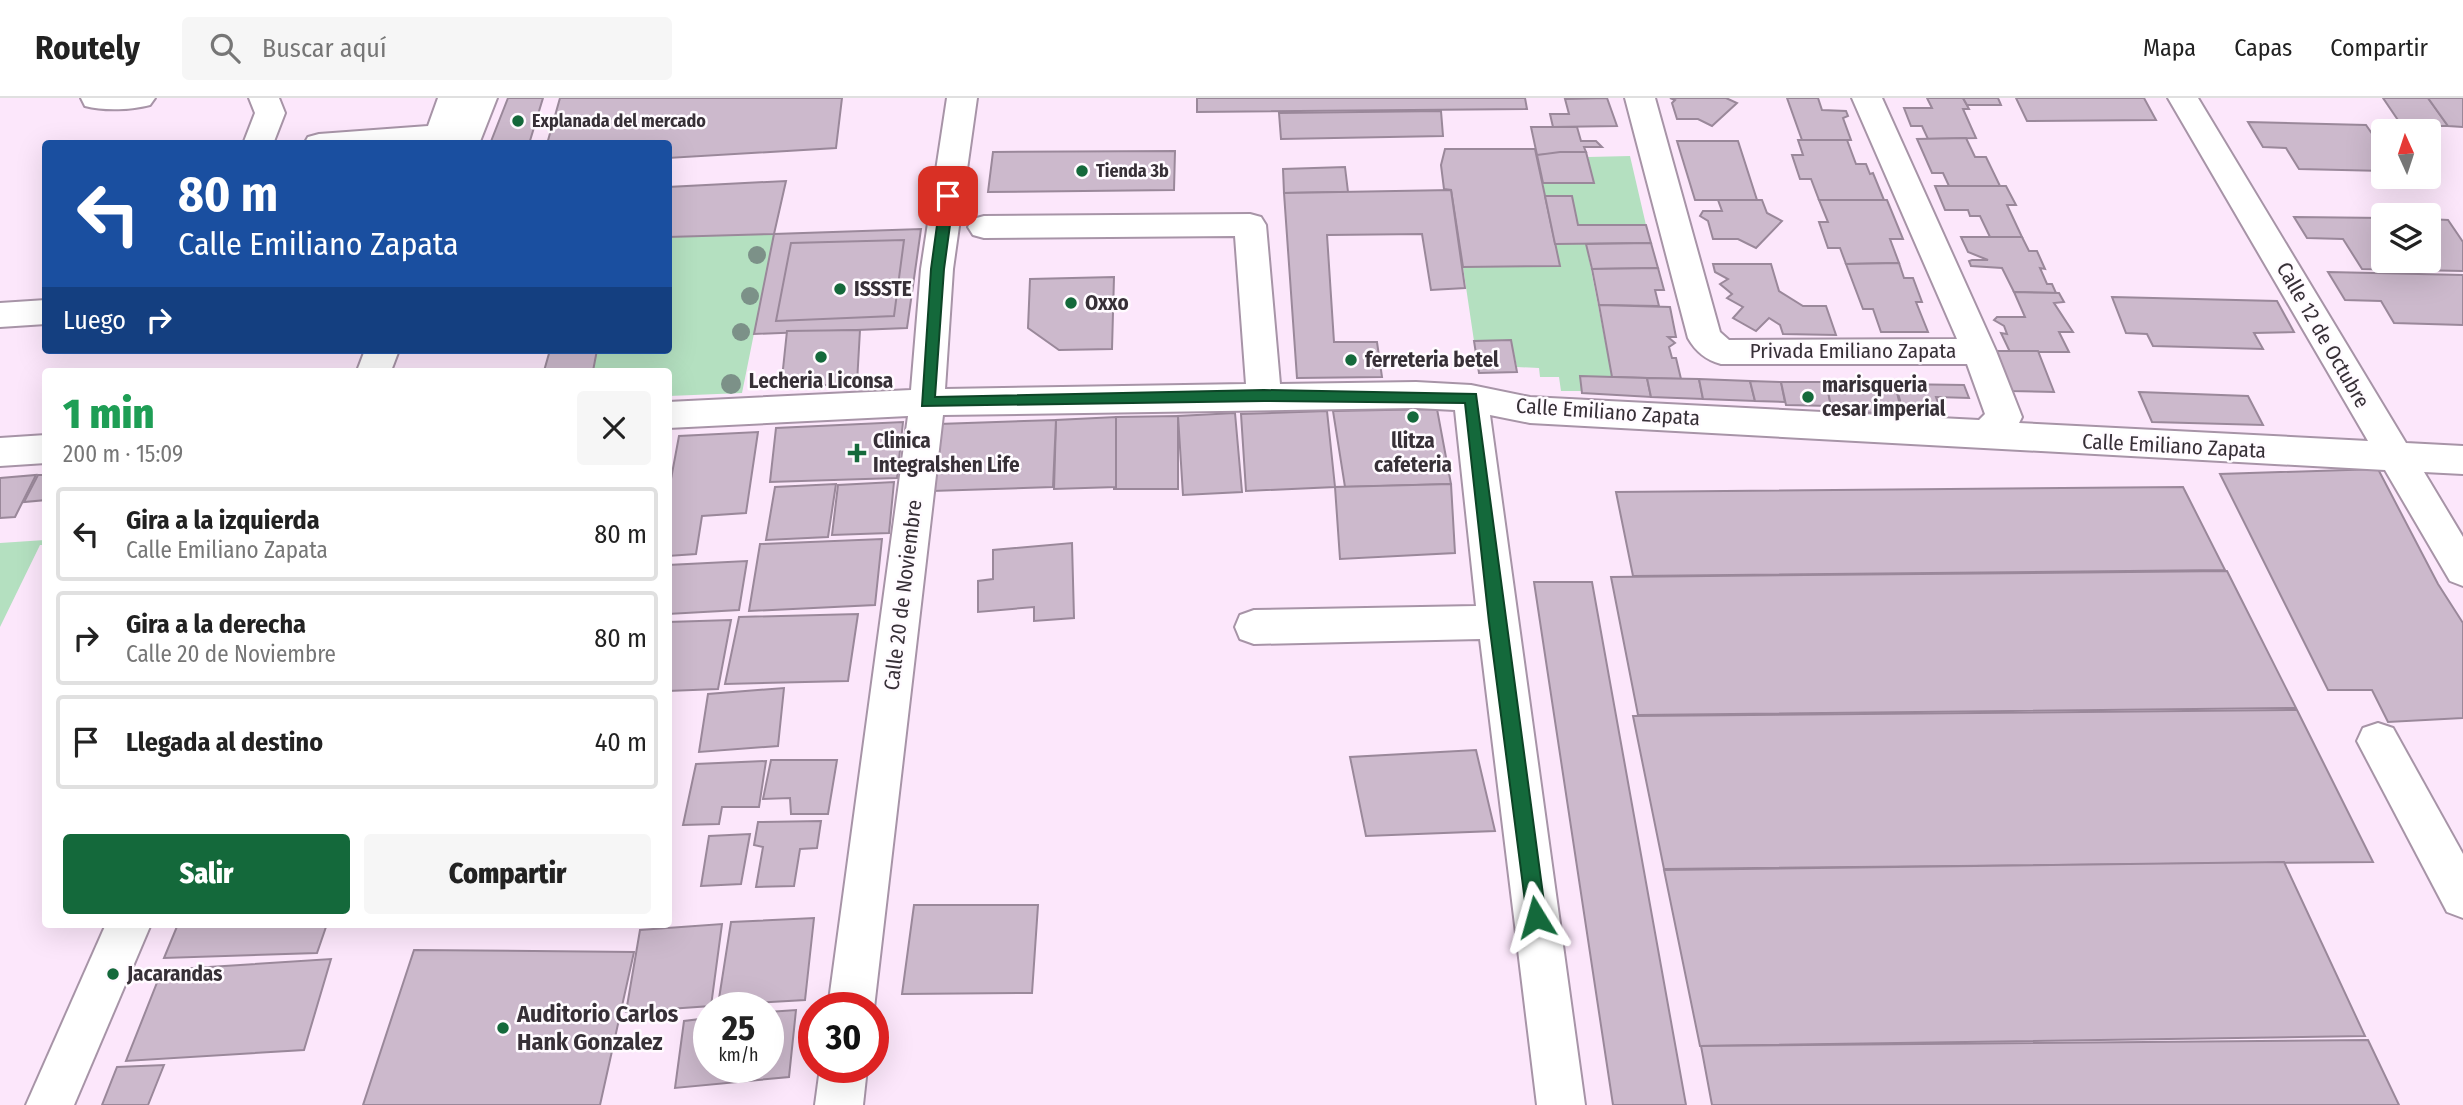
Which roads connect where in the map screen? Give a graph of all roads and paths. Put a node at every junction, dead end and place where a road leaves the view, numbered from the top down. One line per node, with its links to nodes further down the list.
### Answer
1 (140, 98): 9 (street)
2 (264, 98): 10 (street)
3 (453, 98): 11 (street)
4 (482, 98): 12 (street)
5 (962, 98): 19 (street, Calle 20 de Noviembre)
6 (1640, 98): 16 (street, Privada Emiliano Zapata)
7 (1867, 98): 16 (street, Privada Emiliano Zapata)
8 (2183, 98): 24 (street, Calle 12 de Octubre)
9 (95, 99)
10 (260, 140)
11 (445, 140)
12 (446, 140)
13 (984, 227): 17 (street)
14 (42, 312): 15 (street)
15 (0, 315)
16 (1979, 351): 21 (street)
17 (1264, 396): 18 (street, Calle Emiliano Zapata); 19 (street, Calle Emiliano Zapata)
18 (1471, 398): 21 (street, Calle Emiliano Zapata); 27 (street)
19 (928, 402): 20 (street, Calle Emiliano Zapata); 32 (street, Calle 20 de Noviembre)
20 (672, 415)
21 (1985, 436): 24 (street, Calle Emiliano Zapata)
22 (42, 449): 23 (street)
23 (0, 452)
24 (2395, 458): 25 (street, Calle Emiliano Zapata); 26 (street, Calle 12 de Octubre)
25 (2463, 460)
26 (2463, 570)
27 (1497, 622): 28 (street); 36 (street)
28 (1254, 627)
29 (2378, 741): 30 (street)
30 (2463, 897)
31 (127, 928): 34 (street)
32 (853, 992)
33 (842, 1083): 35 (street)
34 (50, 1105)
35 (839, 1105)
36 (1561, 1105)

